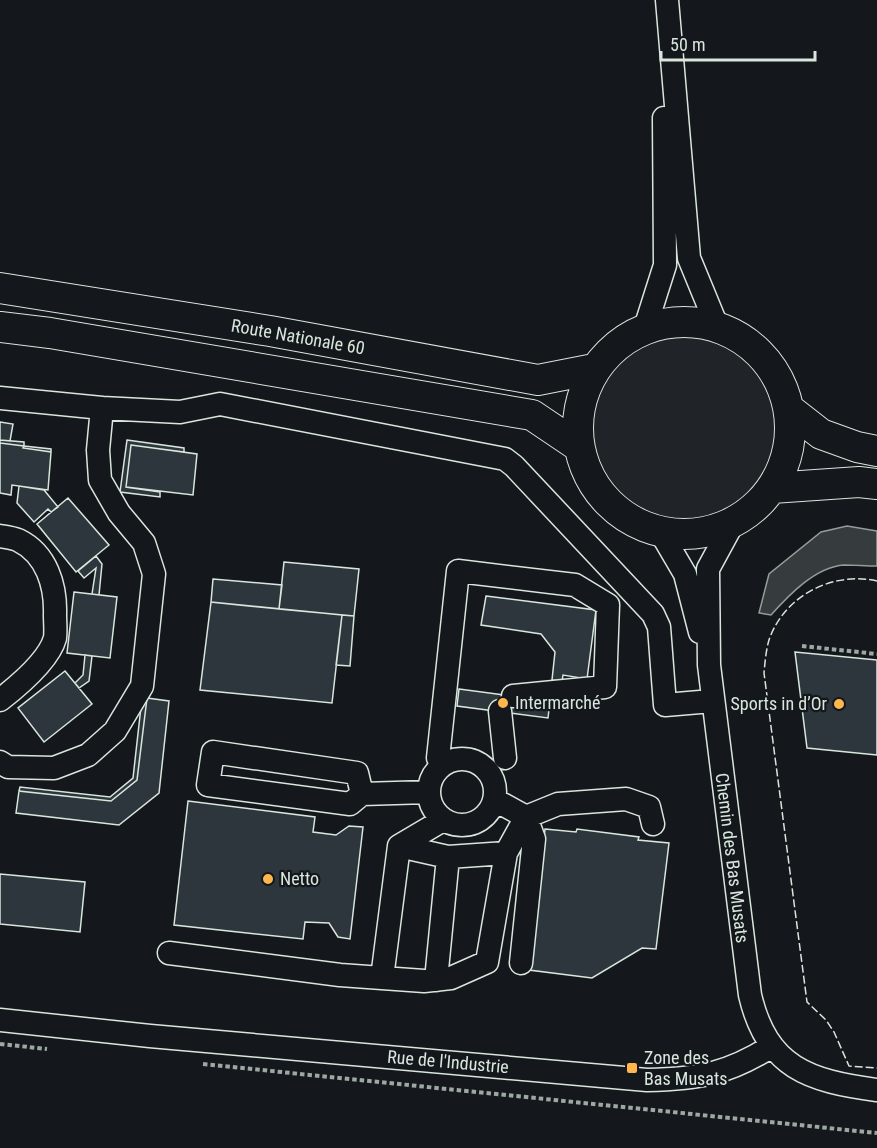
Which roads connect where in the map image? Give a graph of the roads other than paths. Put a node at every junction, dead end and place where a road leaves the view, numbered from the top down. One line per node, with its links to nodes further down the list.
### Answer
1 (663, 0): 6 (street)
2 (667, 0): 4 (street)
3 (0, 288): 7 (main road, Route Nationale 60)
4 (717, 326): 6 (main road); 10 (main road)
5 (0, 327): 11 (main road, Route Nationale 60)
6 (645, 328): 7 (main road)
7 (594, 369): 11 (main road)
8 (0, 398): 9 (street)
9 (102, 408): 20 (street); 22 (street)
10 (789, 409): 12 (main road); 14 (main road)
11 (578, 446): 16 (main road)
12 (877, 451)
13 (877, 484): 14 (main road)
14 (772, 488): 15 (main road)
15 (733, 523): 16 (main road); 18 (street, Chemin des Bas Musats)
16 (661, 533): 18 (street, Chemin des Bas Musats)
17 (0, 536): 19 (street)
18 (709, 665): 20 (street, Chemin des Bas Musats)
19 (0, 700)
20 (712, 701): 38 (street, Chemin des Bas Musats)
21 (505, 758): 23 (street)
22 (0, 762)
23 (442, 764): 24 (street); 26 (street)
24 (428, 792): 25 (street); 28 (street)
25 (362, 794): 25 (street)
26 (495, 800): 27 (street); 28 (street)
27 (526, 817): 29 (street); 31 (street); 34 (street)
28 (443, 820): 30 (street)
29 (653, 824)
30 (399, 846): 32 (street); 35 (street)
31 (506, 853): 32 (street); 36 (street)
32 (448, 857): 36 (street)
33 (169, 953): 35 (street)
34 (521, 963)
35 (382, 978): 36 (street)
36 (436, 980)
37 (0, 1020): 38 (street, Rue de l'Industrie)
38 (772, 1046): 39 (street)
39 (877, 1090)

